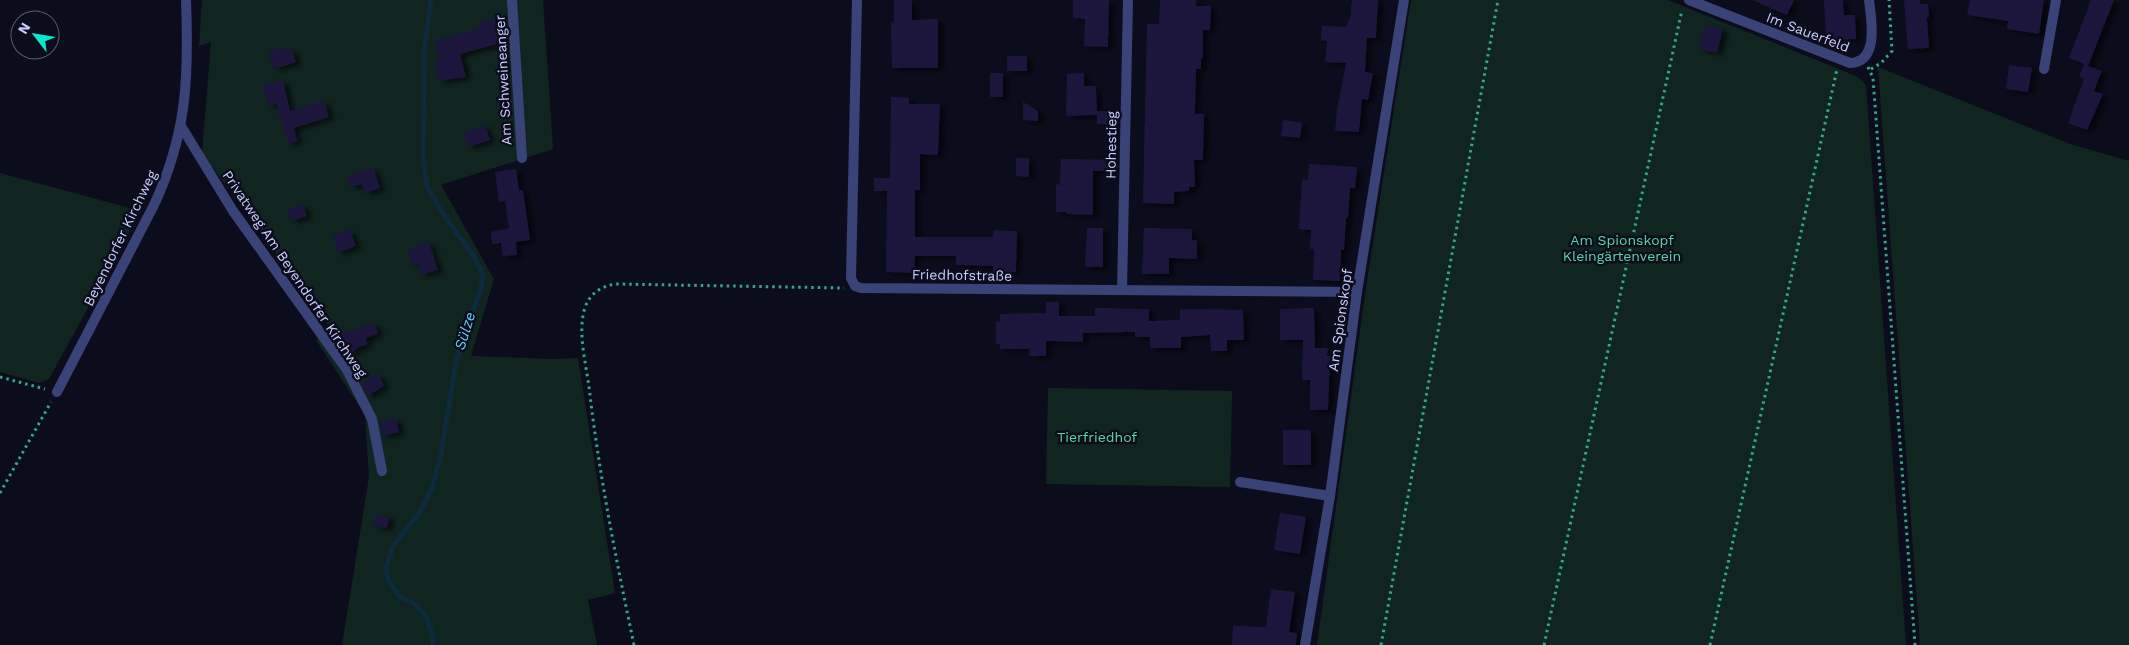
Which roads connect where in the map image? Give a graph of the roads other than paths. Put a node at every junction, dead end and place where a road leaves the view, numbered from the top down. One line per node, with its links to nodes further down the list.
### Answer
1 (186, 0): 10 (street, Beyendorfer Kirchweg)
2 (512, 0): 11 (street, Am Schweineanger)
3 (857, 0): 12 (street, Friedhofstraße)
4 (1128, 0): 12 (street, Hohestieg)
5 (1404, 0): 13 (street, Am Spionskopf)
6 (1869, 0): 8 (street, Im Sauerfeld)
7 (2056, 0): 9 (street)
8 (1686, 4)
9 (2044, 69)
10 (181, 126): 14 (street, Beyendorfer Kirchweg); 15 (street, Privatweg Am Beyendorfer Kirchweg)
11 (522, 158)
12 (1122, 290): 13 (street, Friedhofstraße)
13 (1357, 292): 17 (street, Am Spionskopf)
14 (57, 392)
15 (382, 471)
16 (1240, 482): 17 (street)
17 (1330, 496): 18 (street, Am Spionskopf)
18 (1305, 645)

